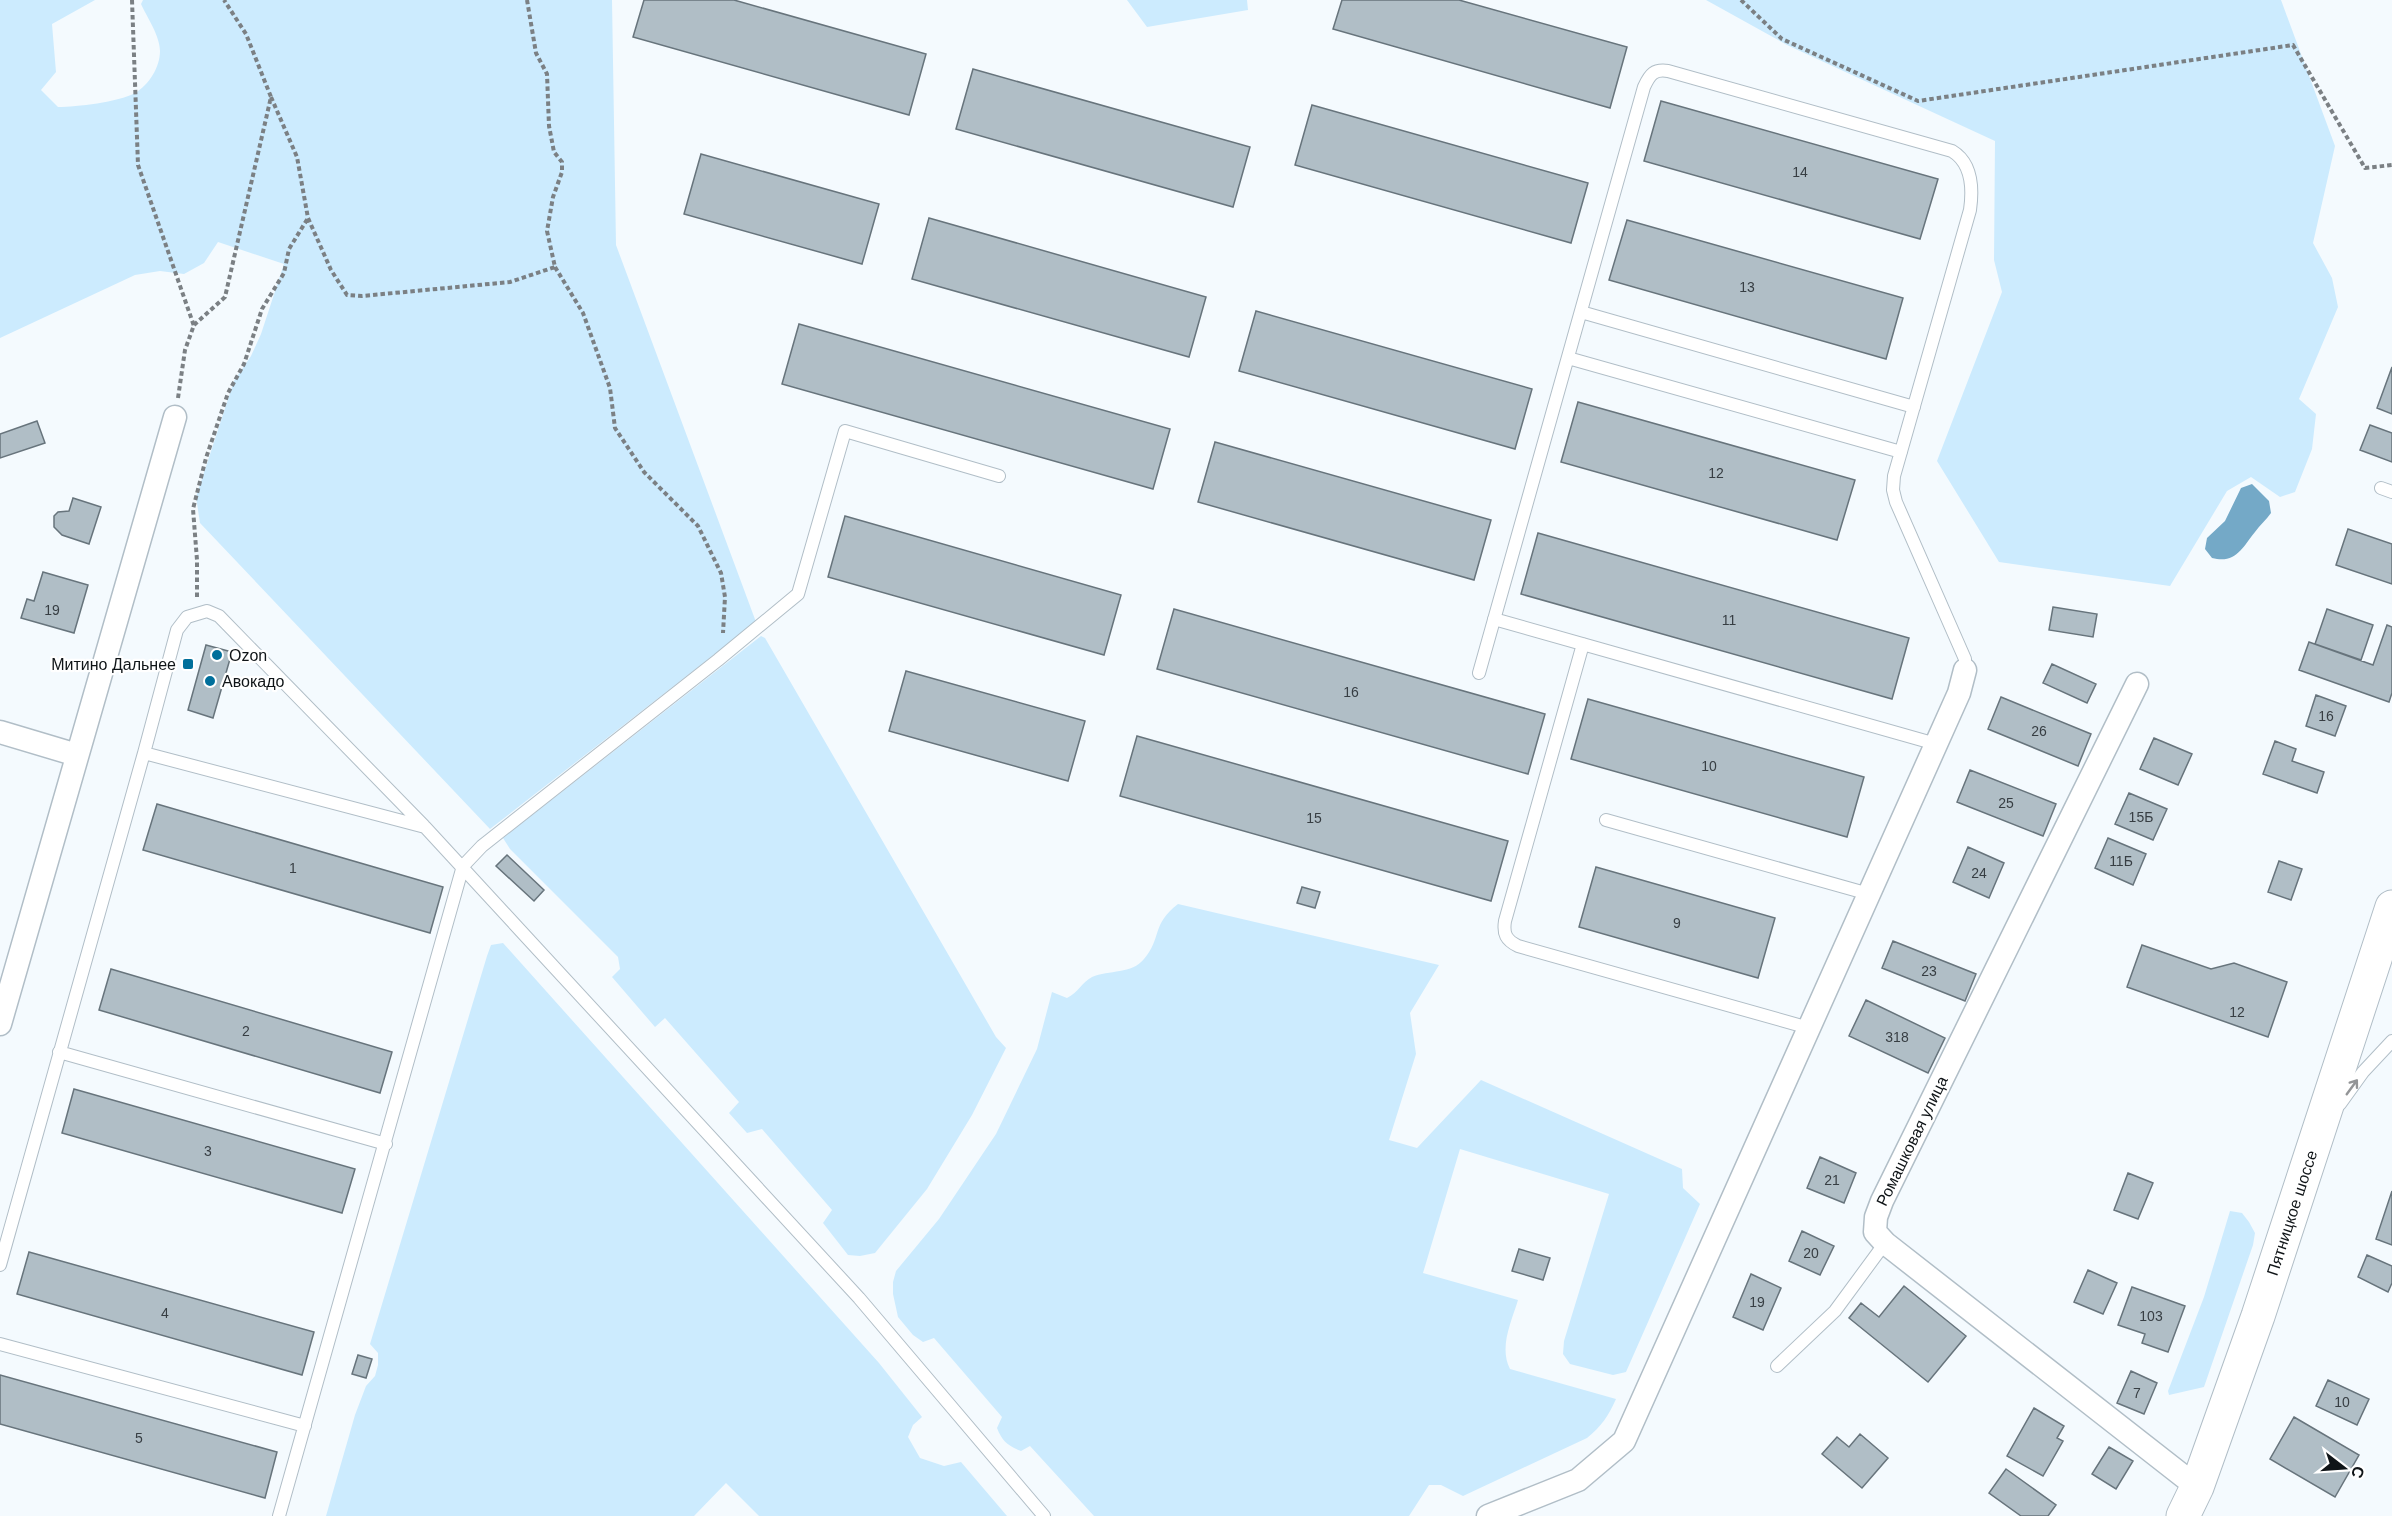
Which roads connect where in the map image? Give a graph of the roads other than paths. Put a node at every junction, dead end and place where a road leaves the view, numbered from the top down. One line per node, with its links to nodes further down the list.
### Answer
1 (1581, 312): 2 (lane); 3 (lane); 3 (lane)
2 (1568, 358): 5 (lane); 7 (lane)
3 (1914, 407): 5 (lane)
4 (175, 417): 15 (street)
5 (1901, 452): 9 (lane)
6 (999, 476): 18 (lane)
7 (1494, 619): 8 (lane); 10 (lane)
8 (1583, 644): 13 (lane); 22 (lane)
9 (1965, 670): 13 (street)
10 (1479, 673)
11 (2137, 684): 27 (street, Ромашковая улица)
12 (0, 732): 15 (street)
13 (1936, 744): 19 (street)
14 (144, 753): 17 (lane); 17 (lane); 24 (lane)
15 (77, 755): 21 (street)
16 (1606, 820): 19 (lane)
17 (425, 827): 18 (lane)
18 (463, 866): 26 (lane); 34 (lane)
19 (1869, 894): 22 (street)
20 (2392, 907): 25 (main road, Пятницкое шоссе)
21 (0, 1024)
22 (1809, 1028): 35 (street)
23 (2392, 1041): 25 (lane, one-way to 23)
24 (59, 1052): 26 (lane); 28 (lane)
25 (2318, 1134): 32 (main road, Пятницкое шоссе)
26 (386, 1144): 31 (lane)
27 (1884, 1243): 30 (lane); 32 (street)
28 (0, 1265)
29 (0, 1344): 31 (lane)
30 (1777, 1366)
31 (305, 1426): 33 (lane)
32 (2197, 1487): 36 (main road, Пятницкое шоссе)
33 (279, 1516)
34 (1044, 1516)
35 (1488, 1516)
36 (2183, 1516)

